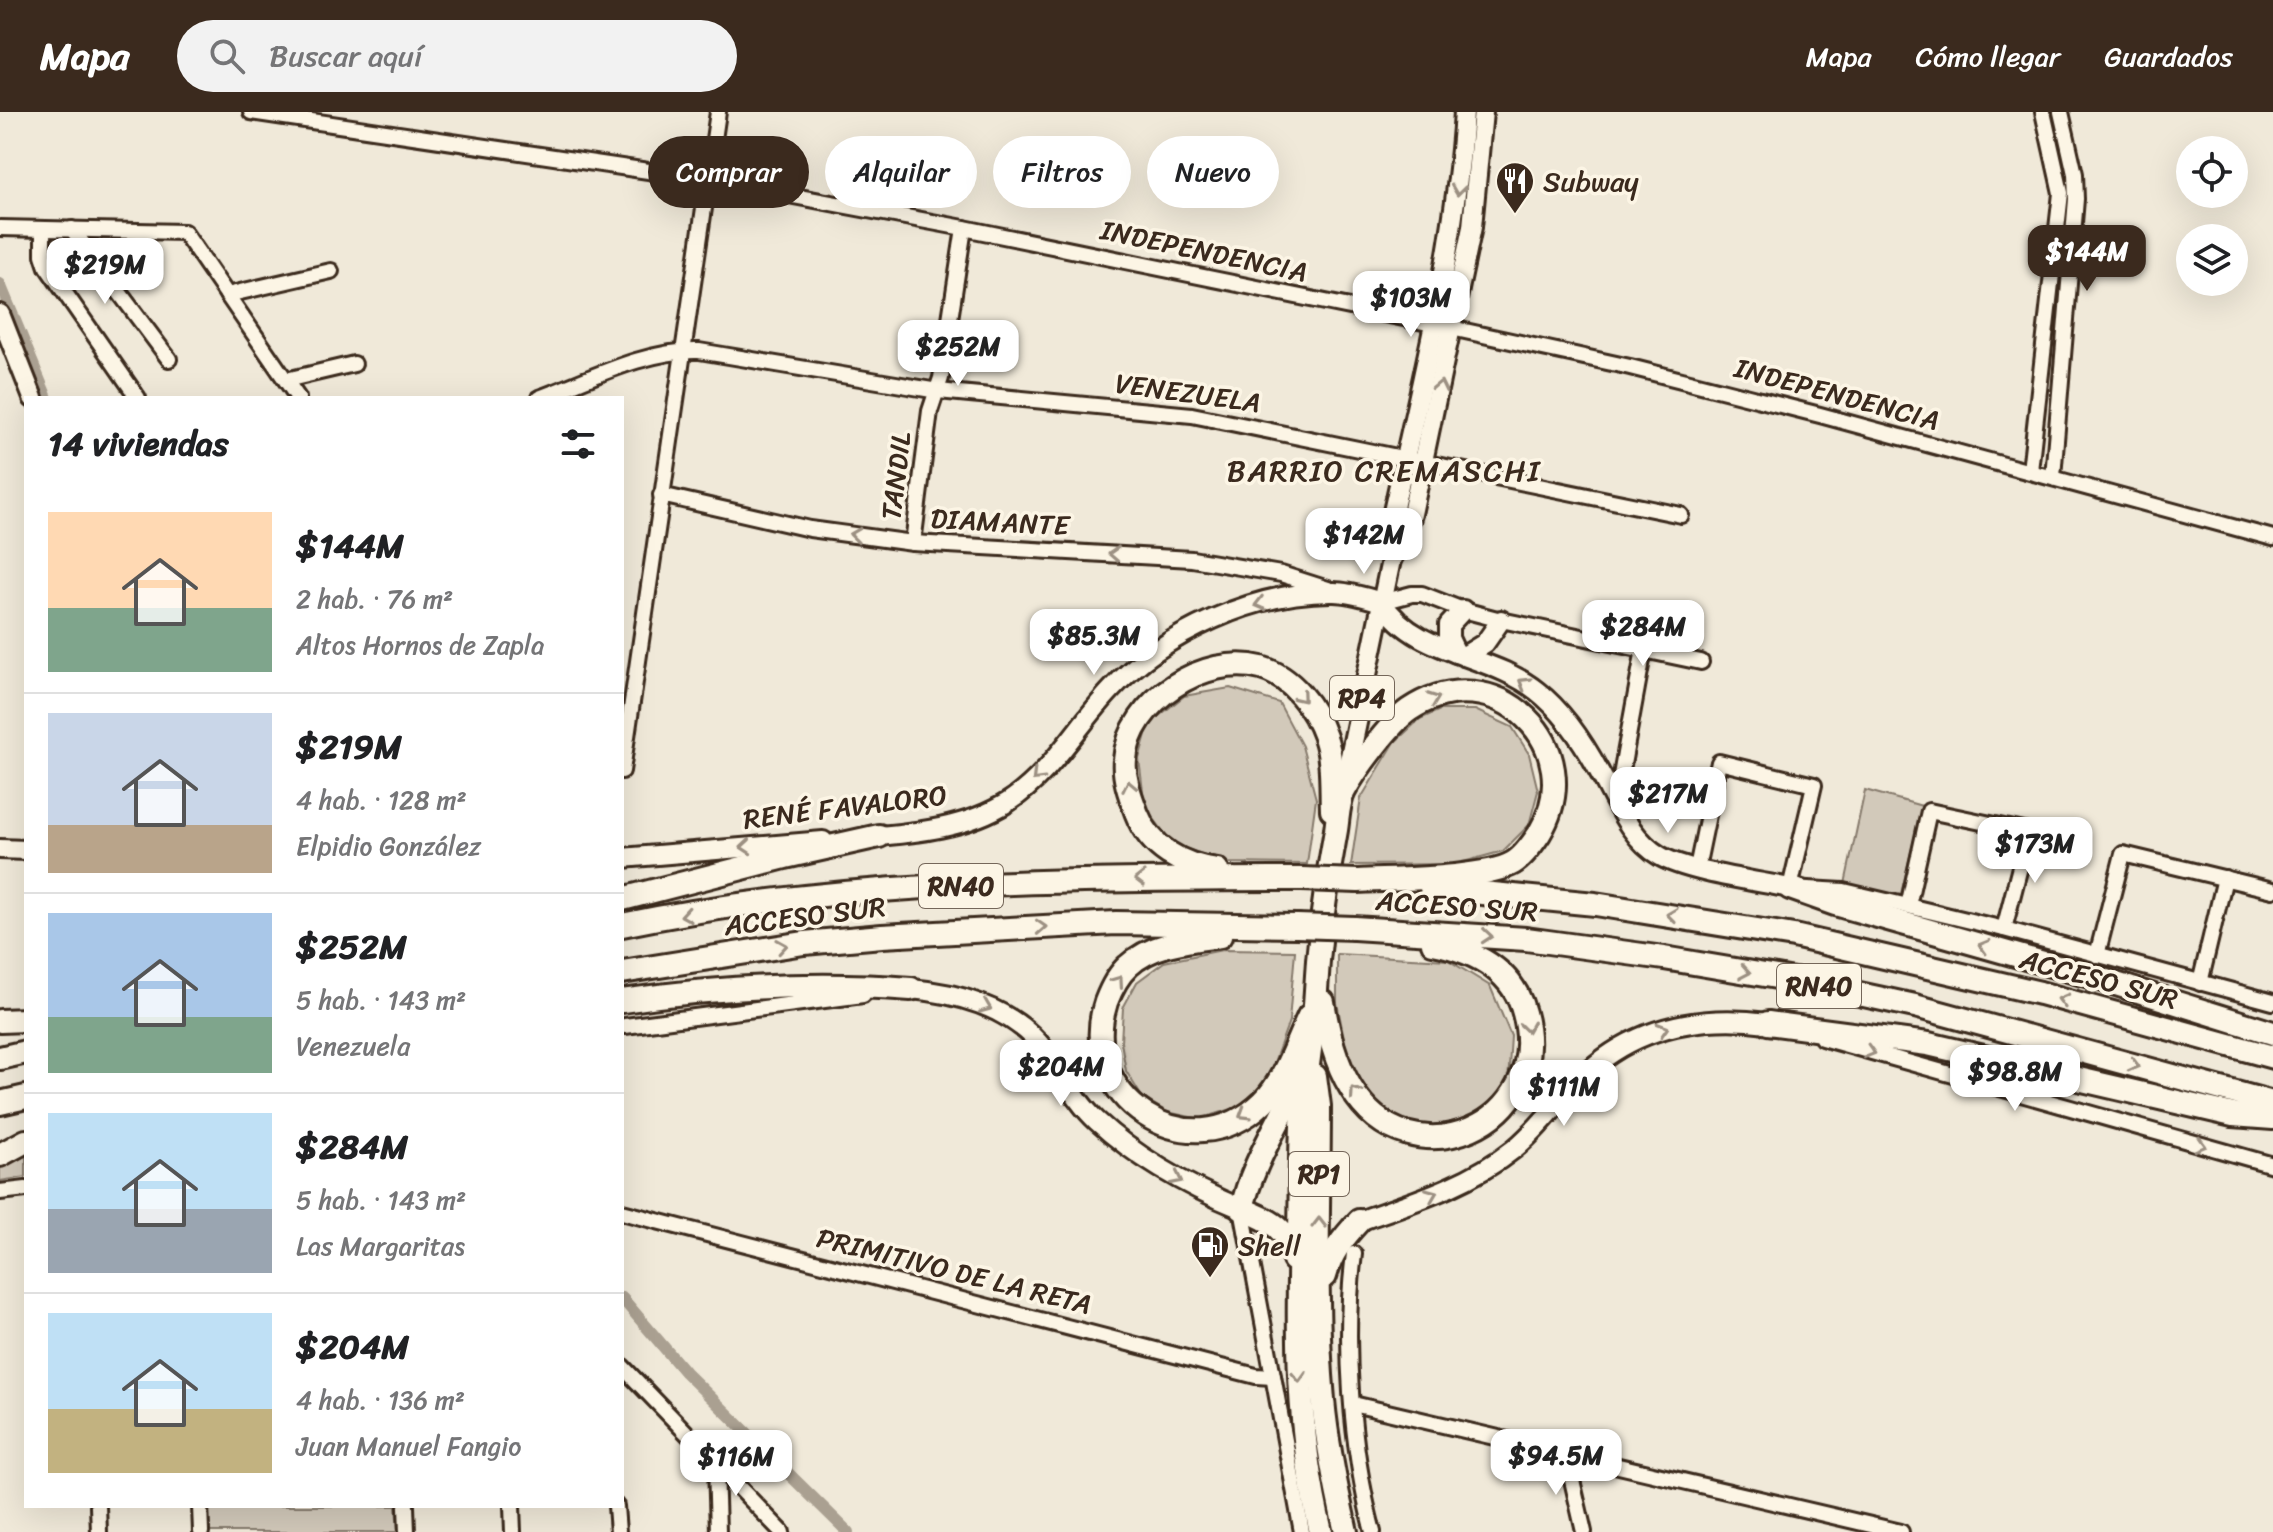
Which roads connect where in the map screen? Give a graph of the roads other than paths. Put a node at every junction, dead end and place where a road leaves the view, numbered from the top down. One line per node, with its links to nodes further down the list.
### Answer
1 (251, 112): 7 (street, INDEPENDENCIA)
2 (718, 112): 8 (street)
3 (1464, 112): 19 (main road, RP4, one-way to 19)
4 (1483, 112): 19 (main road, RP4)
5 (2043, 112): 30 (street)
6 (2061, 112): 31 (street)
7 (311, 116): 9 (street, INDEPENDENCIA)
8 (715, 136)
9 (648, 170)
10 (809, 199): 13 (street, INDEPENDENCIA)
11 (705, 208): 20 (street)
12 (0, 228): 14 (street)
13 (964, 228): 19 (street, INDEPENDENCIA); 24 (street, TANDIL)
14 (43, 229): 15 (street); 26 (street)
15 (72, 229): 17 (street); 21 (street)
16 (331, 271): 17 (street)
17 (227, 295): 23 (street)
18 (0, 314): 25 (main road)
19 (1443, 326): 29 (main road, RP4); 30 (street, INDEPENDENCIA)
20 (683, 351): 24 (street, VENEZUELA); 28 (street); 32 (street)
21 (169, 359)
22 (354, 364): 23 (street)
23 (286, 380): 27 (street)
24 (938, 391): 29 (street, VENEZUELA); 35 (street, TANDIL)
25 (32, 396)
26 (137, 396)
27 (297, 396)
28 (545, 396)
29 (1414, 460): 33 (street, VENEZUELA); 37 (main road, RP4)
30 (2030, 471): 31 (street, INDEPENDENCIA)
31 (2053, 477): 34 (street, INDEPENDENCIA)
32 (661, 495): 35 (street, DIAMANTE, one-way to 32); 43 (street)
33 (1681, 515)
34 (2273, 538)
35 (913, 543): 36 (street, DIAMANTE, one-way to 35)
36 (1337, 592): 37 (main road, RENÉ FAVALORO); 46 (main road, RENÉ FAVALORO, one-way to 46)
37 (1382, 602): 38 (street); 41 (main road); 44 (main road, RP4)
38 (1463, 610): 39 (street); 41 (main road)
39 (1501, 620): 40 (street); 41 (main road)
40 (1644, 649): 42 (street); 45 (street)
41 (1460, 654): 45 (main road, one-way to 41)
42 (1701, 662)
43 (624, 757)
44 (1342, 793): 47 (highway, RP4); 54 (highway, one-way to 54)
45 (1616, 803): 51 (main road)
46 (879, 836): 50 (main road, RENÉ FAVALORO, one-way to 50); 57 (highway)
47 (1333, 844): 53 (highway, one-way to 47); 64 (highway, RP4)
48 (0, 849): 49 (main road)
49 (24, 850)
50 (624, 858)
51 (1697, 868): 55 (main road); 55 (street)
52 (2225, 878): 56 (street); 63 (street); 66 (street)
53 (1302, 879): 54 (highway, ACCESO SUR / RN40, bridge); 59 (highway, ACCESO SUR / RN40, one-way to 59)
54 (1358, 881): 79 (highway, ACCESO SUR / RN40, one-way to 54)
55 (1790, 888): 58 (street); 76 (highway, one-way to 55)
56 (2273, 890)
57 (624, 898)
58 (1908, 906): 62 (street); 62 (street)
59 (624, 925)
60 (1297, 926): 61 (highway, ACCESO SUR / RN40, bridge); 65 (highway, ACCESO SUR / RN40, one-way to 60); 71 (highway, one-way to 60)
61 (1354, 928): 64 (highway, one-way to 64); 83 (highway, ACCESO SUR / RN40, one-way to 83)
62 (2004, 929): 63 (street)
63 (2097, 955): 66 (street)
64 (1317, 964): 71 (highway, RP4)
65 (624, 972)
66 (2200, 983): 70 (street)
67 (911, 989): 68 (highway); 75 (street); 90 (main road, one-way to 90)
68 (668, 994): 69 (highway); 75 (street)
69 (624, 1001)
70 (2273, 1002)
71 (1315, 1004): 77 (highway, RP4)
72 (24, 1020): 73 (highway)
73 (0, 1021)
74 (1768, 1023): 84 (highway); 87 (street, one-way to 87); 92 (main road, one-way to 74)
75 (624, 1027)
76 (2273, 1033)
77 (1312, 1047): 90 (highway); 94 (highway, RP1)
78 (24, 1052): 80 (highway)
79 (2273, 1057)
80 (0, 1058)
81 (24, 1097): 82 (highway)
82 (0, 1103)
83 (2273, 1103)
84 (2273, 1118)
85 (24, 1142): 86 (highway)
86 (0, 1155)
87 (2273, 1165)
88 (24, 1189): 89 (street)
89 (0, 1192)
90 (1242, 1209): 94 (highway); 96 (street)
91 (624, 1213): 96 (street, PRIMITIVO DE LA RETA)
92 (1359, 1221): 94 (highway)
93 (1354, 1254): 97 (street)
94 (1309, 1300): 113 (highway, RP1, one-way to 113); 114 (highway, RP1)
95 (624, 1368): 99 (street)
96 (1273, 1377): 112 (street)
97 (1353, 1404): 98 (street); 115 (street)
98 (1566, 1454): 116 (street); 117 (street)
99 (716, 1464): 110 (street); 111 (street)
100 (98, 1508): 105 (street)
101 (200, 1508): 106 (street)
102 (406, 1508): 107 (street)
103 (512, 1508): 108 (street)
104 (616, 1508): 109 (street)
105 (99, 1532)
106 (201, 1532)
107 (407, 1532)
108 (513, 1532)
109 (618, 1532)
110 (718, 1532)
111 (782, 1532)
112 (1302, 1532)
113 (1321, 1532)
114 (1346, 1532)
115 (1373, 1532)
116 (1584, 1532)
117 (1901, 1532)

